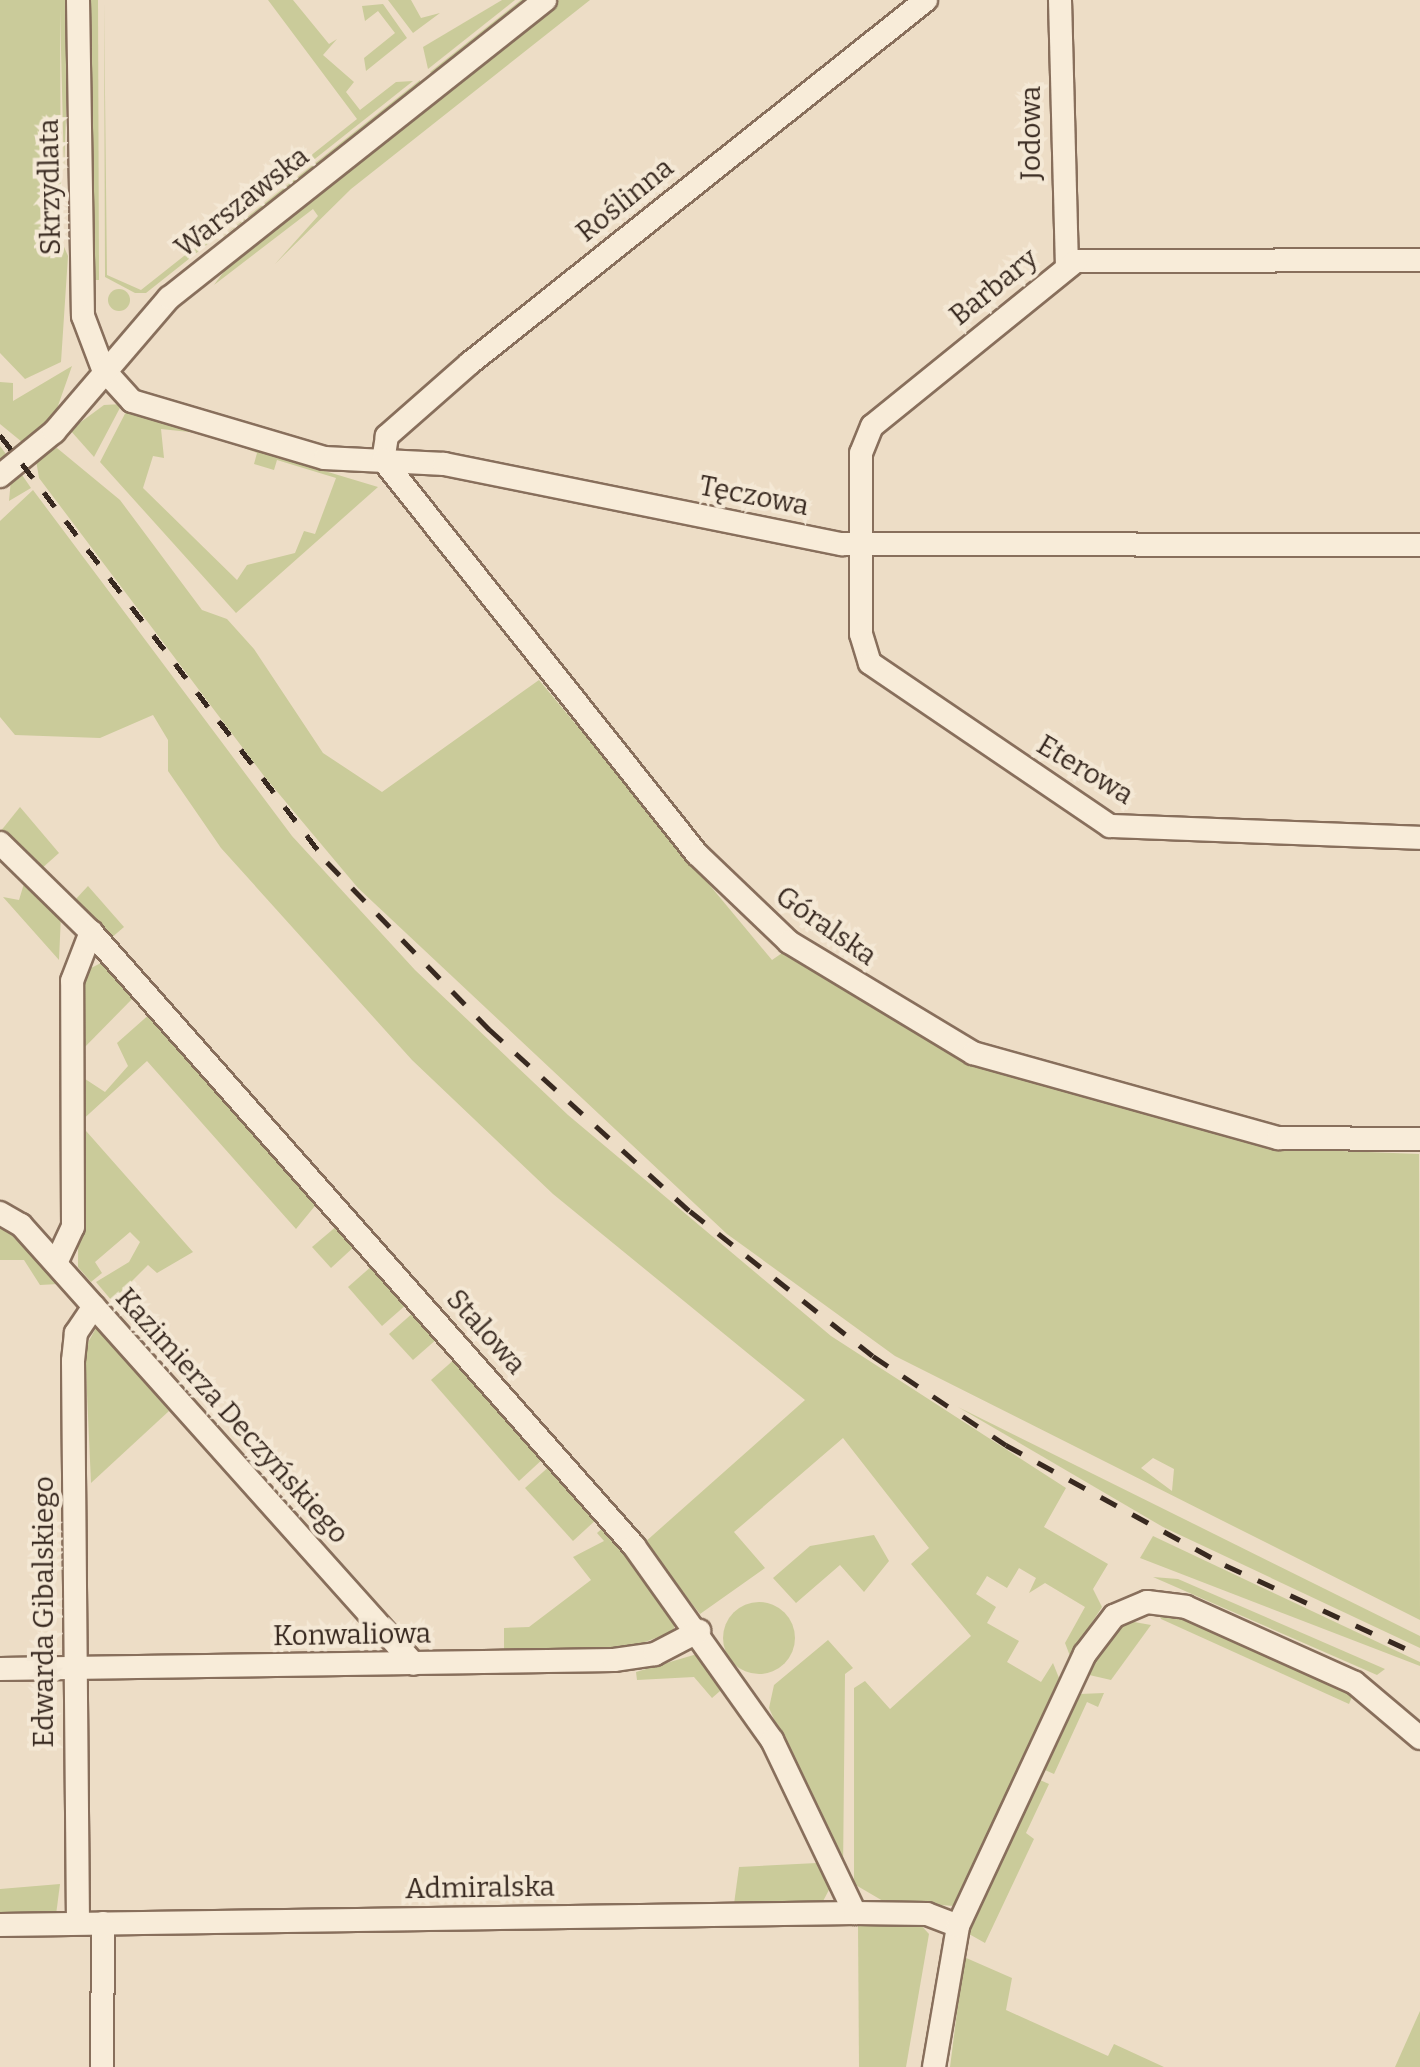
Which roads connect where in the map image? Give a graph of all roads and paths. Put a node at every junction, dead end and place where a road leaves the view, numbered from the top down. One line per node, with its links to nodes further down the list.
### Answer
1 (78, 0): 7 (street, Skrzydlata)
2 (545, 0): 7 (street, Warszawska)
3 (926, 0): 8 (street, Roślinna)
4 (1060, 0): 6 (street, Jodowa)
5 (1420, 260): 6 (street, Barbary)
6 (1068, 265): 10 (street, Barbary)
7 (103, 369): 8 (street, Tęczowa); 9 (street, Warszawska)
8 (382, 460): 10 (street, Tęczowa); 15 (street, Góralska)
9 (0, 476)
10 (861, 545): 11 (street, Tęczowa); 12 (street, Eterowa)
11 (1420, 545)
12 (1420, 838)
13 (0, 843): 14 (street, Stalowa)
14 (91, 932): 17 (street); 19 (street, Stalowa)
15 (1420, 1139)
16 (0, 1213): 17 (street, Kazimierza Deczyńskiego)
17 (56, 1263): 18 (street, Kazimierza Deczyńskiego)
18 (94, 1306): 20 (street, Kazimierza Deczyńskiego); 21 (street, Edwarda Gibalskiego)
19 (699, 1631): 20 (street, Konwaliowa); 24 (street, Stalowa)
20 (414, 1664): 21 (street, Konwaliowa)
21 (74, 1668): 22 (street, Konwaliowa); 27 (street, Edwarda Gibalskiego)
22 (0, 1669)
23 (1420, 1738): 28 (street)
24 (856, 1913): 25 (street, Admiralska); 28 (street, Admiralska)
25 (103, 1923): 27 (street, Admiralska); 30 (street)
26 (0, 1924): 27 (street, Admiralska)
27 (78, 1924)
28 (958, 1926): 29 (street)
29 (935, 2066)
30 (102, 2067)

